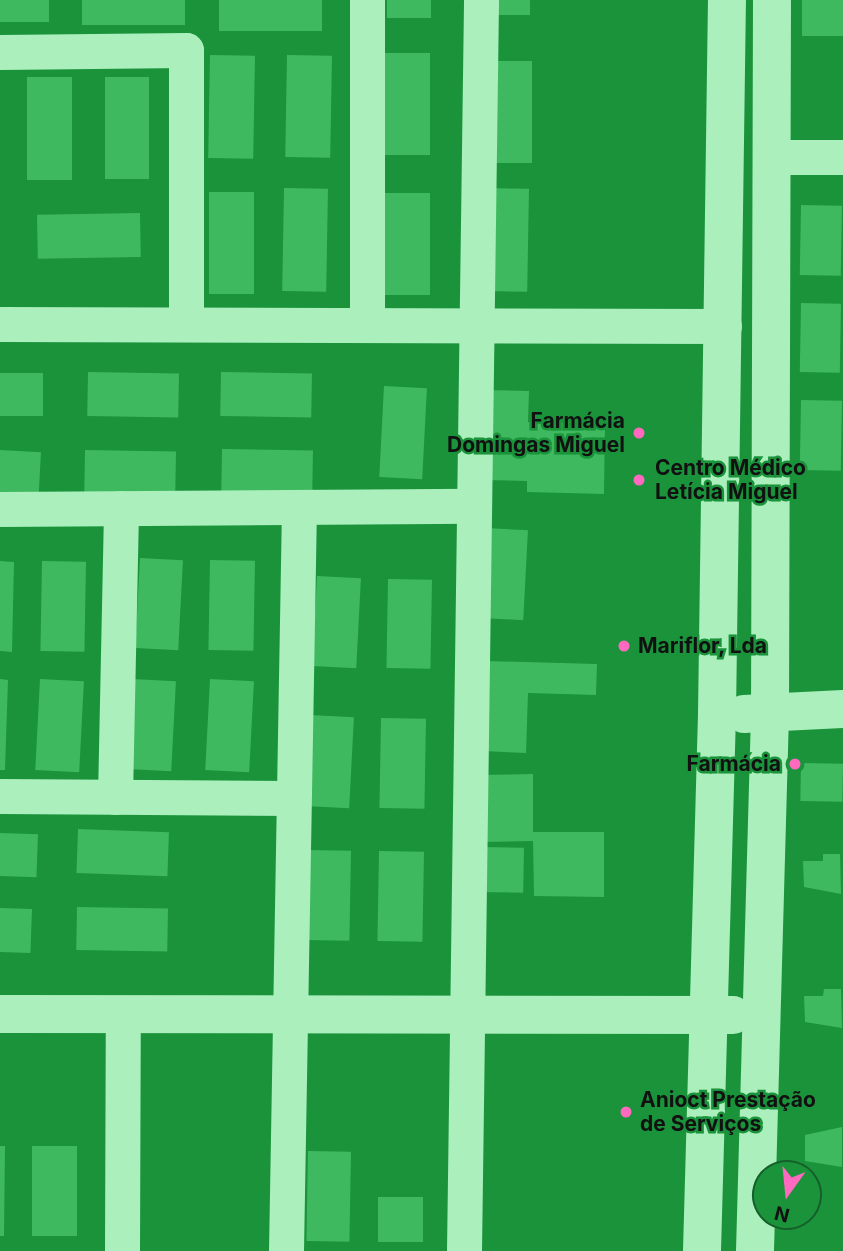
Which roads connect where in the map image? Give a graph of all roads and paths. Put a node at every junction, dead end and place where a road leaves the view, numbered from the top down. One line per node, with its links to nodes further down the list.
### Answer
1 (367, 0): 10 (street)
2 (481, 0): 11 (street)
3 (727, 0): 12 (street)
4 (772, 0): 6 (street)
5 (0, 52): 8 (street)
6 (771, 157): 7 (street); 19 (street)
7 (843, 157)
8 (186, 321): 9 (street); 10 (street)
9 (0, 324)
10 (367, 324): 11 (street)
11 (477, 325): 12 (street); 13 (street)
12 (724, 326): 18 (street)
13 (474, 506): 14 (street); 27 (street)
14 (299, 507): 15 (street); 22 (street)
15 (121, 508): 16 (street); 21 (street)
16 (0, 509)
17 (843, 709): 19 (street)
18 (718, 714): 19 (street); 28 (street)
19 (770, 714): 24 (street)
20 (0, 796): 21 (street)
21 (115, 797): 22 (street)
22 (292, 798): 23 (street)
23 (286, 1013): 26 (street); 27 (street); 30 (street)
24 (762, 1013): 28 (street); 33 (street)
25 (0, 1014): 26 (street)
26 (123, 1015): 29 (street)
27 (467, 1016): 28 (street); 31 (street)
28 (709, 1016): 32 (street)
29 (122, 1251)
30 (286, 1251)
31 (464, 1251)
32 (702, 1251)
33 (755, 1251)

